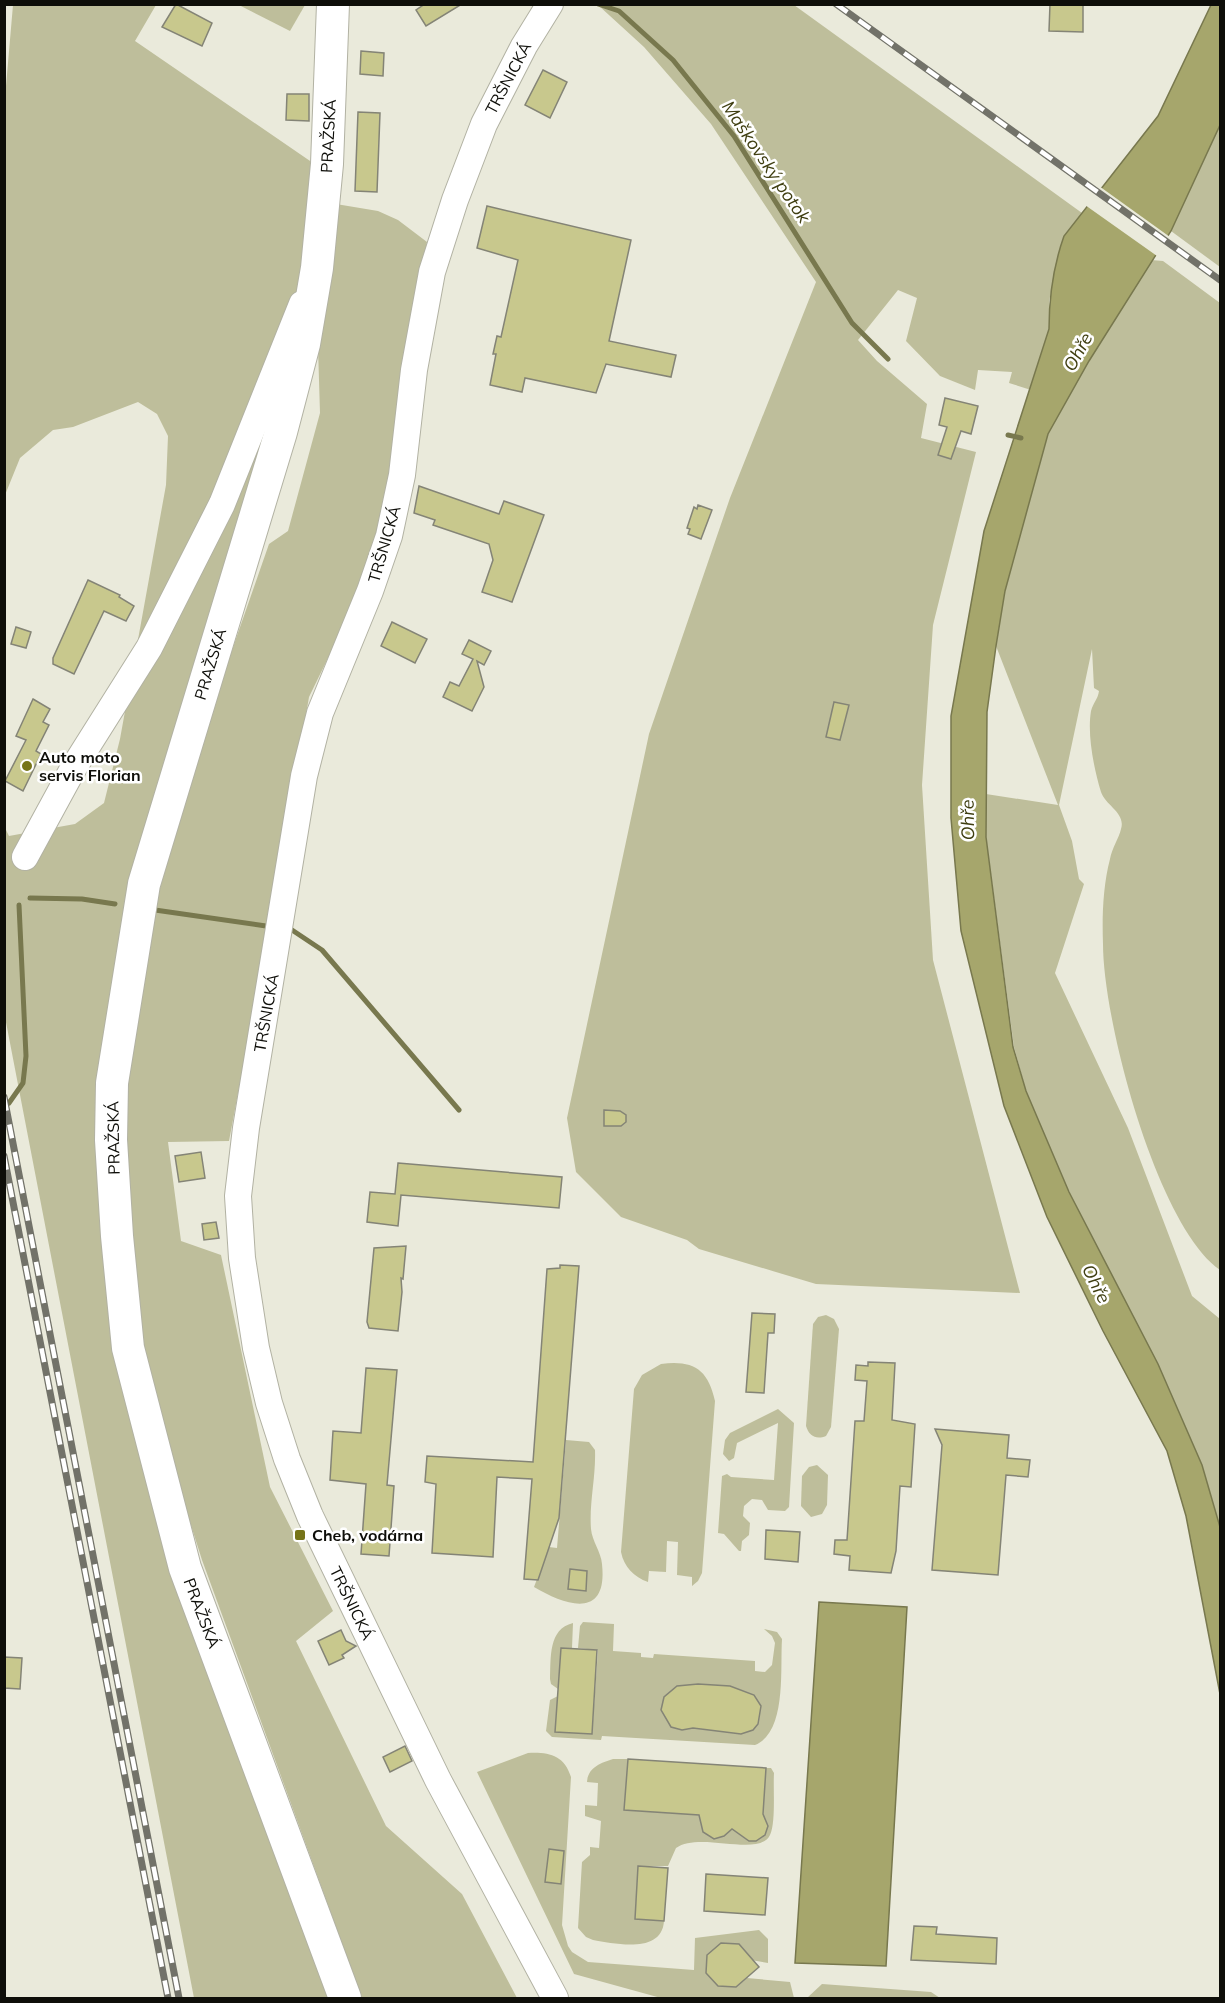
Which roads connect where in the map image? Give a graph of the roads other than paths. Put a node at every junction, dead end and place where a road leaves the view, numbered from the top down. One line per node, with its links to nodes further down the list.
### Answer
1 (333, 4): 3 (main road, PRAŽSKÁ)
2 (550, 4): 6 (street, TRŠNICKÁ)
3 (317, 268): 4 (street, PRAŽSKÁ); 5 (main road, PRAŽSKÁ)
4 (25, 857)
5 (345, 1998)
6 (555, 1998)

